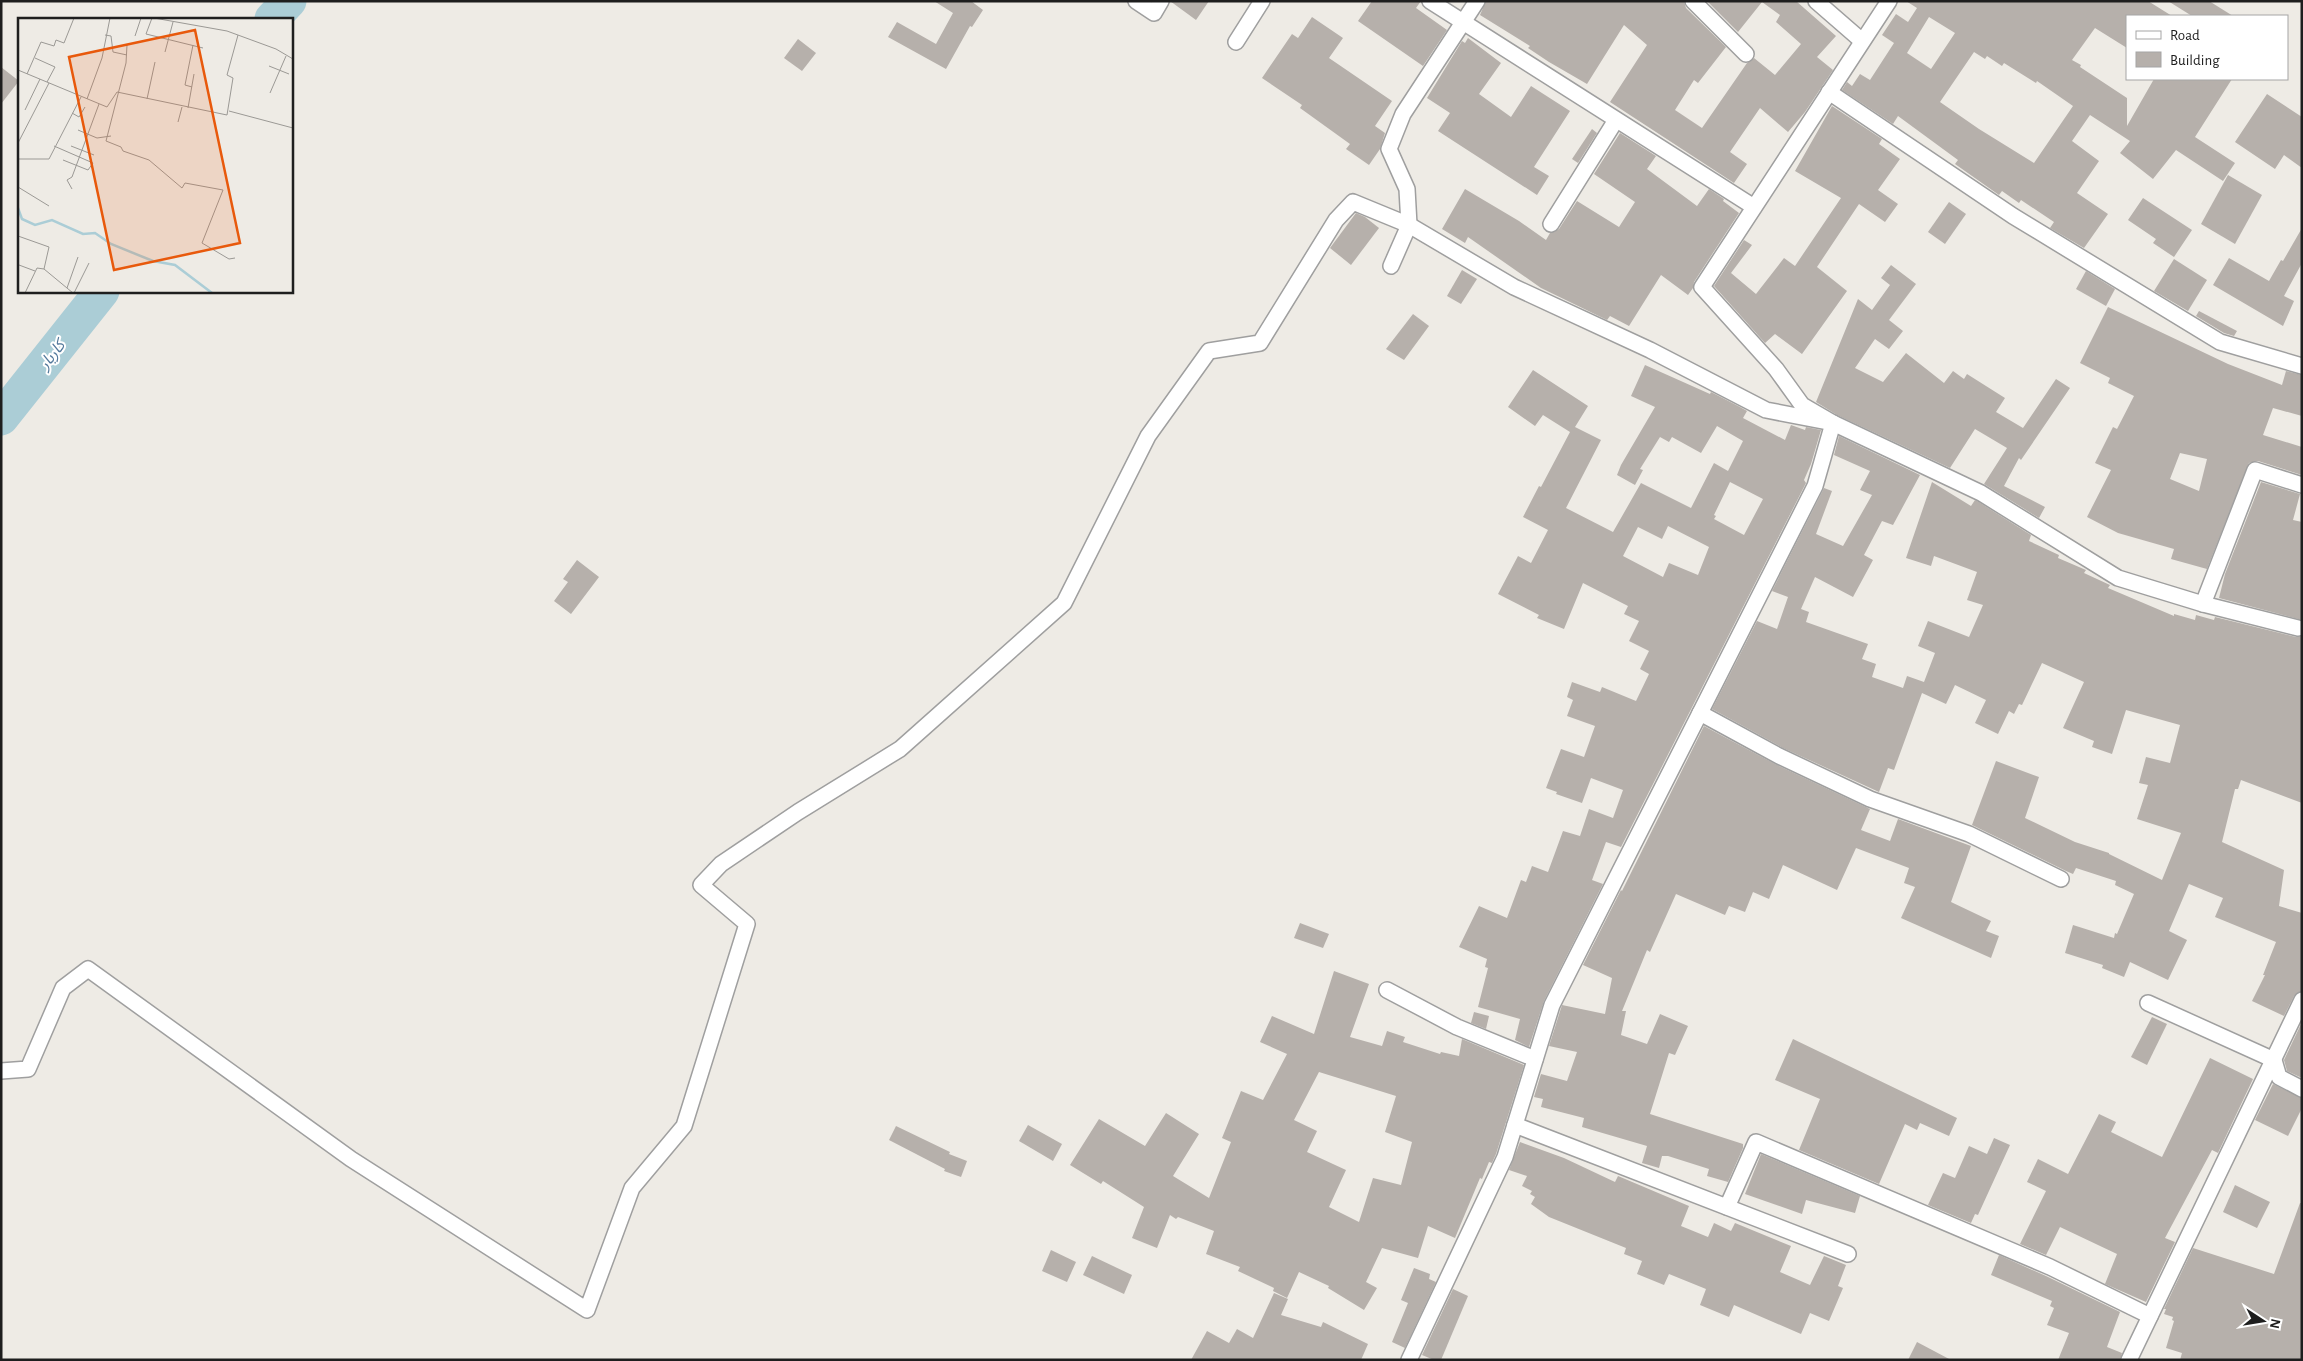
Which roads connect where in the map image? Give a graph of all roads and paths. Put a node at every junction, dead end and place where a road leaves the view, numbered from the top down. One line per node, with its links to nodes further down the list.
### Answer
1 (1136, 1): 2 (street)
2 (1162, 1)
3 (1262, 1): 11 (street)
4 (1430, 1): 9 (street)
5 (1477, 1): 9 (street)
6 (1694, 1): 12 (street)
7 (1816, 1): 10 (street)
8 (1888, 1): 10 (street)
9 (1463, 22): 14 (street); 17 (street)
10 (1862, 41): 13 (street)
11 (1236, 42)
12 (1746, 54)
13 (1829, 92): 15 (street); 19 (street)
14 (1616, 120): 15 (street); 16 (street)
15 (1754, 207): 20 (street)
16 (1551, 224)
17 (1410, 225): 18 (street); 20 (street); 31 (street)
18 (1391, 266)
19 (2302, 366)
20 (1833, 423): 22 (street); 24 (street)
21 (2302, 485): 22 (street)
22 (2203, 604): 23 (street)
23 (2298, 628)
24 (1700, 713): 25 (street); 29 (street)
25 (2061, 879)
26 (1386, 990): 29 (street)
27 (2302, 1000): 30 (street)
28 (2148, 1003): 30 (street)
29 (1535, 1059): 33 (street)
30 (2274, 1060): 32 (street); 36 (street)
31 (1, 1071)
32 (2302, 1089)
33 (1514, 1125): 34 (street); 37 (street)
34 (1727, 1208): 35 (street); 36 (street)
35 (1848, 1254)
36 (2150, 1316): 38 (street)
37 (1409, 1360)
38 (2129, 1360)

